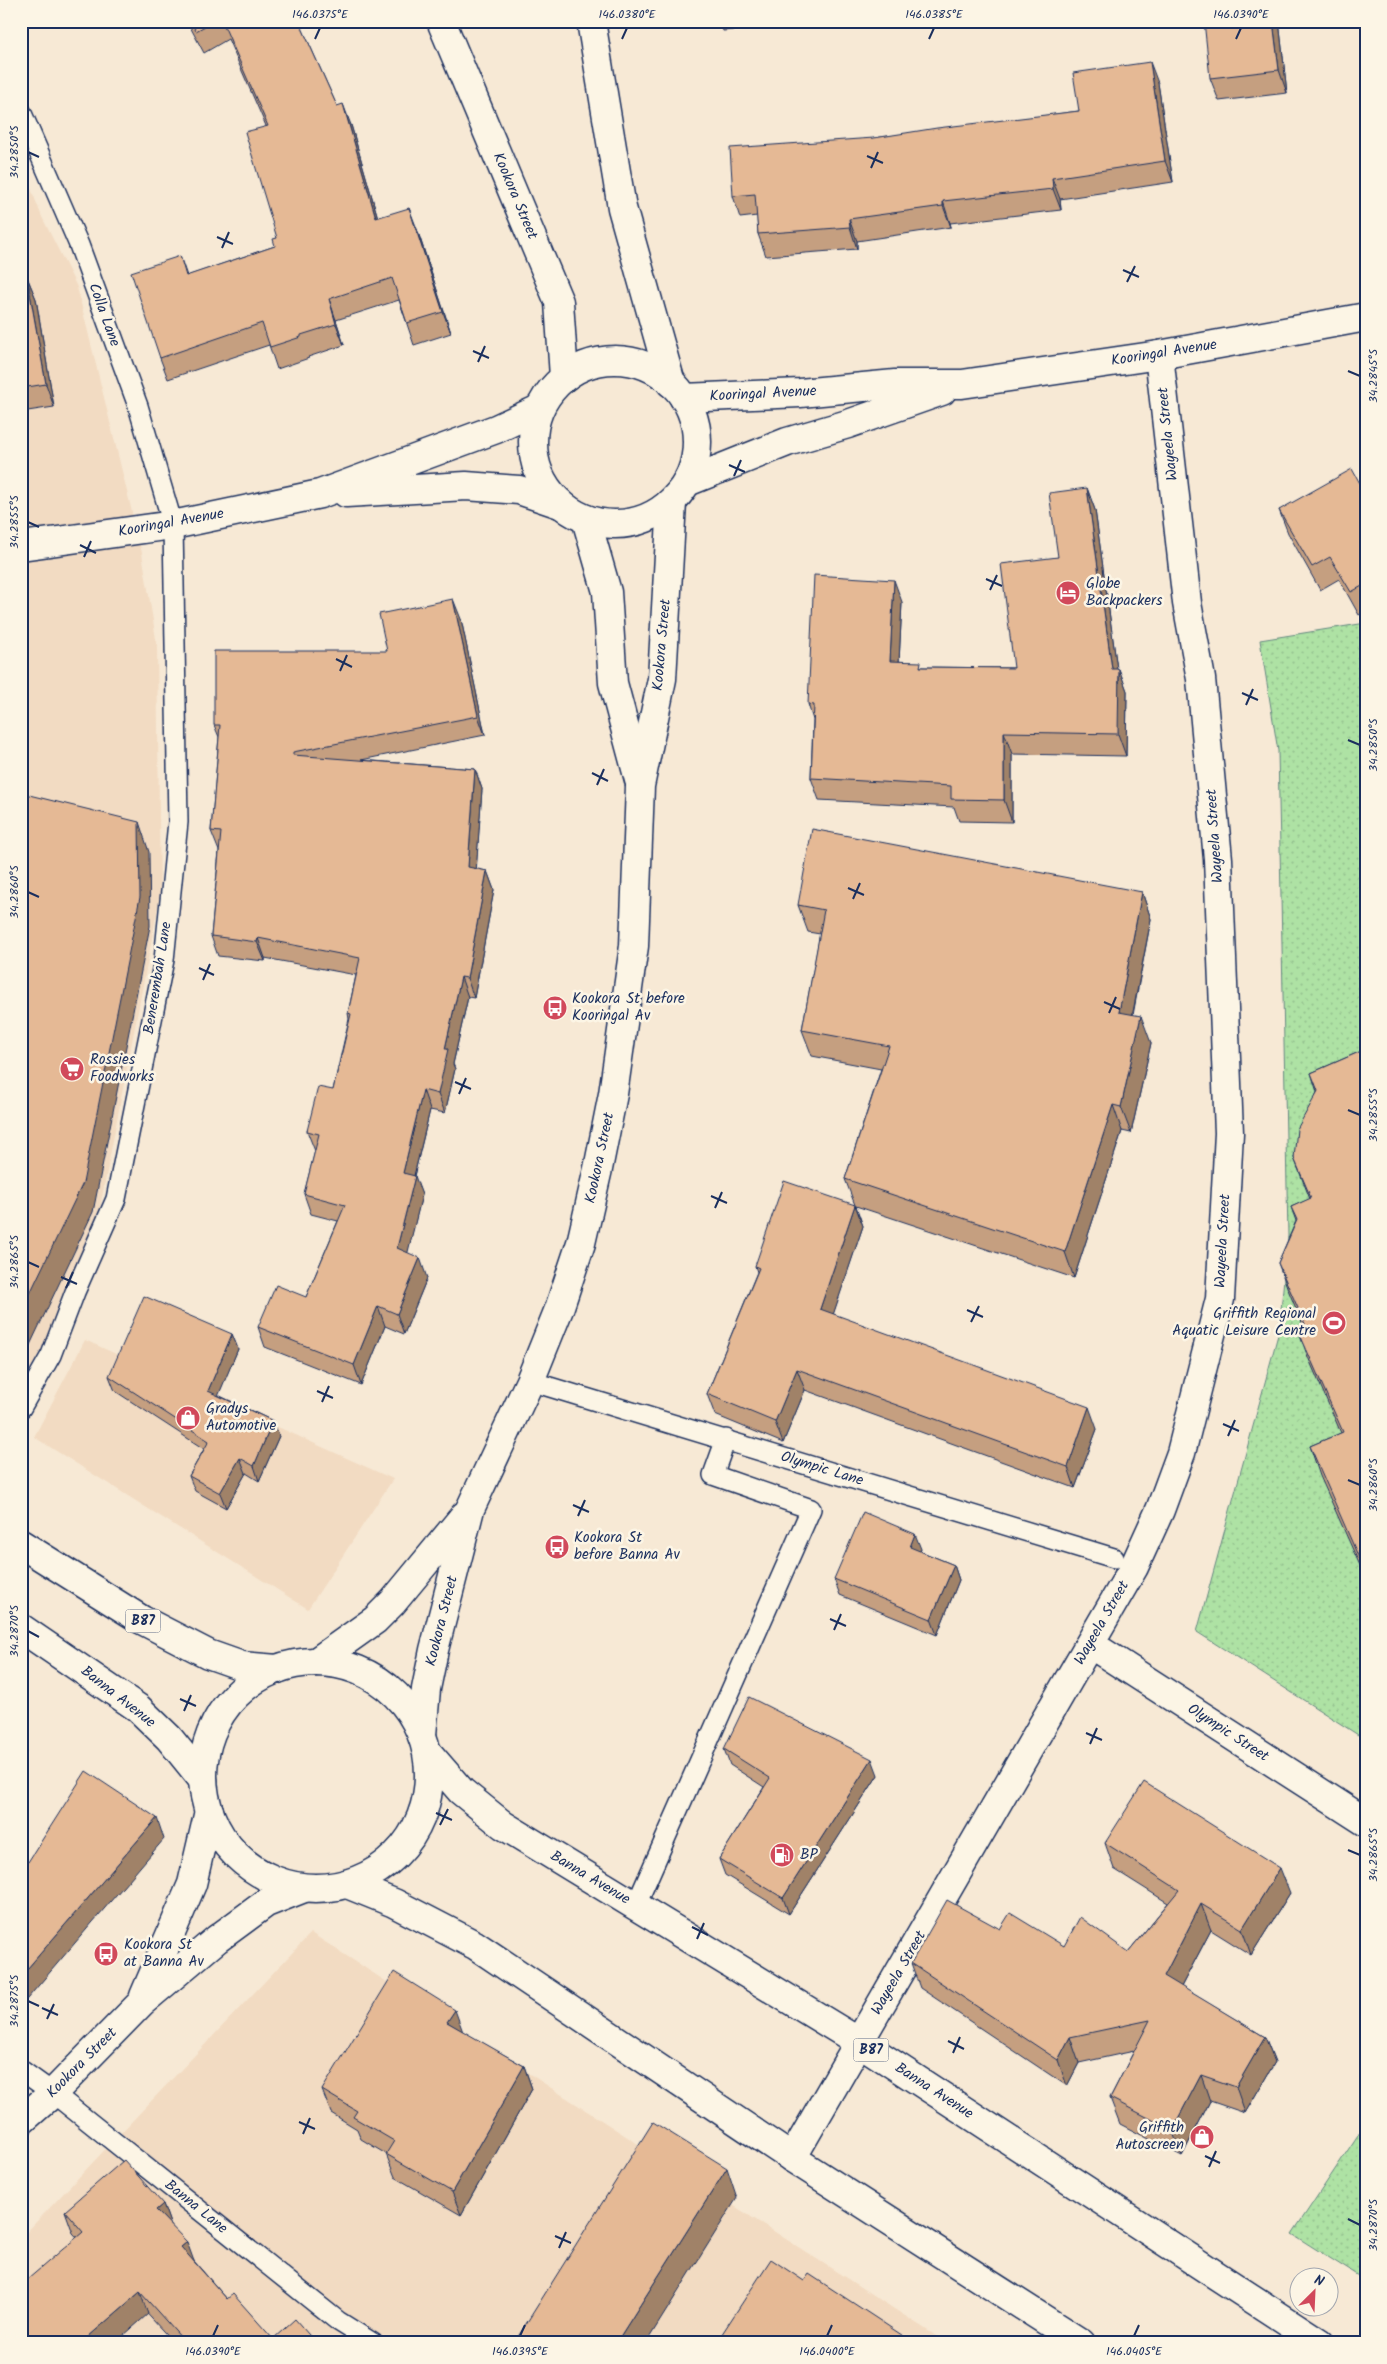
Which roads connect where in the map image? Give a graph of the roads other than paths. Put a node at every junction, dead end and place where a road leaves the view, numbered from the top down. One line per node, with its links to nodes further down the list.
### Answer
1 (441, 21): 6 (street, Kookora Street)
2 (591, 21): 8 (street)
3 (21, 111): 14 (lane, Colla Lane)
4 (1366, 317): 5 (street, Kooringal Avenue)
5 (1159, 355): 7 (street, Kooringal Avenue); 24 (street, Wayeela Street)
6 (564, 377): 8 (street); 9 (street)
7 (962, 384): 8 (street, Kooringal Avenue); 10 (street, Kooringal Avenue)
8 (677, 390): 10 (street)
9 (539, 409): 11 (street, Kooringal Avenue); 12 (street)
10 (680, 492): 13 (street); 16 (street, Kookora Street)
11 (320, 494): 12 (street, Kooringal Avenue); 14 (street, Kooringal Avenue)
12 (560, 504): 13 (street)
13 (586, 519): 16 (street, Kookora Street)
14 (173, 525): 15 (street, Kooringal Avenue); 18 (lane, Benerembah Lane)
15 (21, 546)
16 (640, 786): 17 (street, Kookora Street)
17 (530, 1380): 19 (lane, Olympic Lane); 20 (street, Kookora Street)
18 (21, 1408)
19 (726, 1439): 22 (lane, Olympic Lane); 33 (lane)
20 (470, 1509): 25 (street, Kookora Street); 27 (street, Kookora Street)
21 (21, 1544): 26 (street, B87)
22 (1114, 1558)
23 (21, 1628): 28 (street, Banna Avenue / B87)
24 (1090, 1644): 30 (street, Olympic Street); 35 (street, Wayeela Street)
25 (316, 1662): 26 (street, B87); 27 (street, B87)
26 (277, 1669): 28 (street, B87)
27 (425, 1744): 31 (street, B87); 33 (street, Banna Avenue / B87)
28 (203, 1780): 29 (street, B87)
29 (209, 1811): 32 (street, B87); 34 (street, Kookora Street)
30 (1366, 1822)
31 (347, 1884): 32 (street, B87); 39 (street)
32 (304, 1888): 34 (street, Kookora Street)
33 (636, 1905): 35 (street, Banna Avenue / B87)
34 (142, 2002): 37 (street, Kookora Street)
35 (859, 2042): 39 (street, Wayeela Street); 42 (street, Banna Avenue / B87)
36 (21, 2070): 37 (lane, Banna Lane)
37 (53, 2093): 38 (street, Kookora Street); 40 (lane, Banna Lane)
38 (21, 2121)
39 (792, 2158): 41 (street)
40 (373, 2343)
41 (1081, 2343)
42 (1320, 2343)

